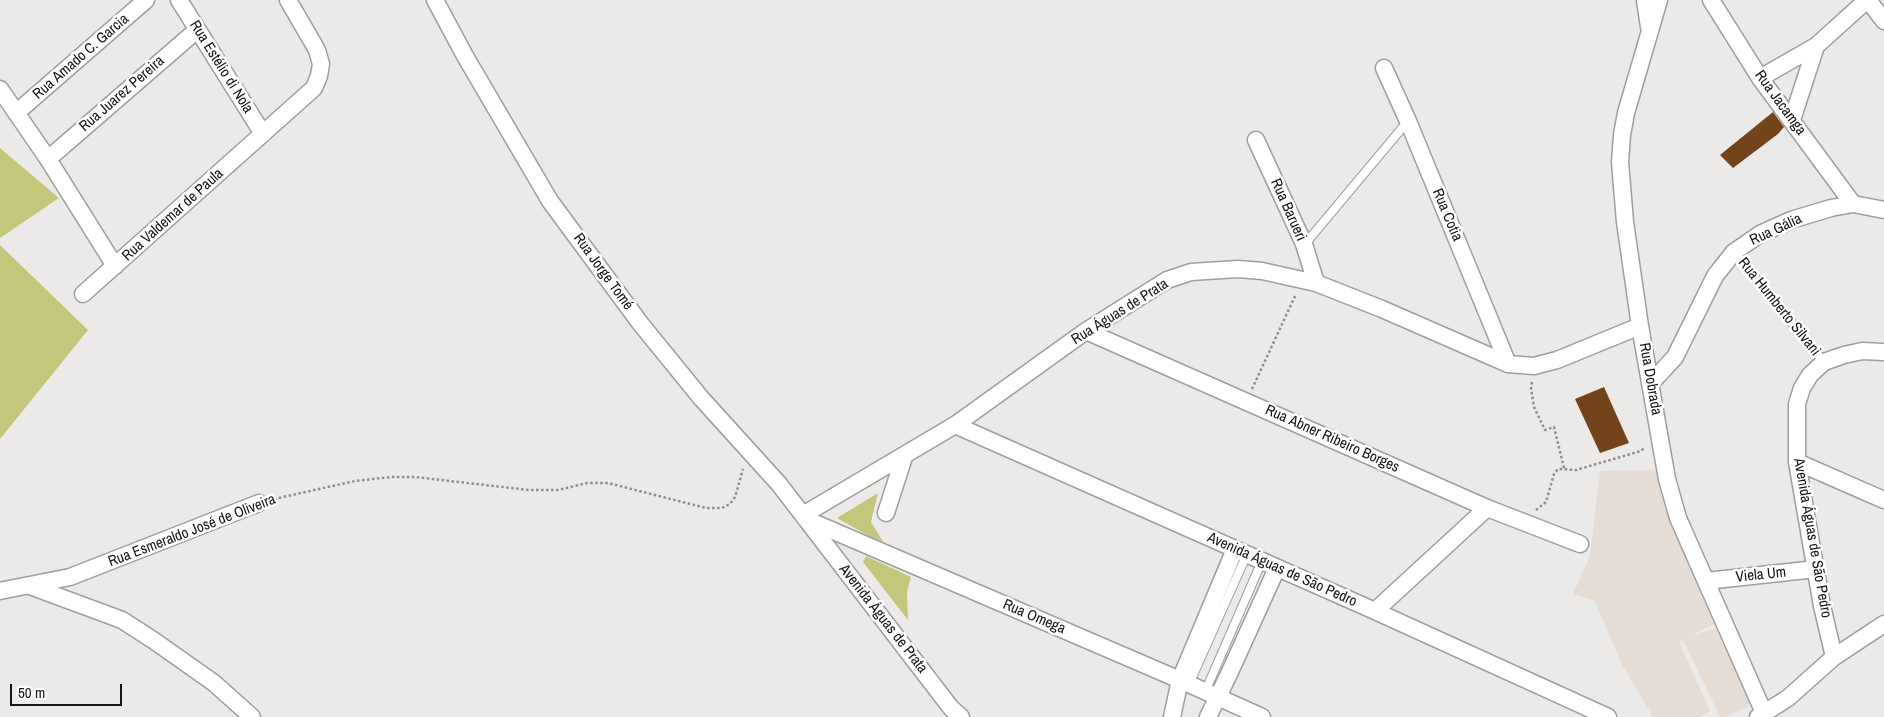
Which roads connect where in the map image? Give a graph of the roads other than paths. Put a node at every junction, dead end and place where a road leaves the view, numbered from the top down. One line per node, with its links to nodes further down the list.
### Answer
1 (146, 0): 16 (street, Rua Amado C. Garcia)
2 (178, 0): 11 (street, Rua Estélio di Nola)
3 (288, 0): 19 (street, Rua Valdemar de Paula)
4 (435, 0): 42 (street, Rua Jorge Tomé)
5 (1645, 0): 10 (street, Rua Dobrada)
6 (1659, 0): 10 (street, Rua Dobrada)
7 (1712, 0): 14 (street, Rua Jacamga)
8 (1867, 0): 9 (street); 12 (street)
9 (1884, 20)
10 (1650, 29): 29 (street, Rua Dobrada)
11 (197, 30): 19 (street, Rua Estélio di Nola); 21 (street, Rua Juarez Pereira)
12 (1816, 46): 14 (street); 17 (street)
13 (1384, 68): 18 (street, Rua Cotia)
14 (1760, 78): 17 (street, Rua Jacamga)
15 (0, 89): 16 (street)
16 (16, 113): 21 (street)
17 (1792, 120): 22 (street, Rua Jacamga)
18 (1408, 121): 24 (lane); 33 (street, Rua Cotia)
19 (263, 134): 26 (street, Rua Valdemar de Paula)
20 (1256, 140): 24 (street, Rua Barueri)
21 (48, 159): 26 (street)
22 (1853, 204): 23 (street, Rua Gália); 25 (street, Rua Gália)
23 (1884, 210)
24 (1304, 244): 27 (street, Rua Barueri)
25 (1734, 252): 32 (lane, Rua Humberto Silvani); 34 (street, Rua Gália)
26 (115, 266): 28 (street, Rua Valdemar de Paula)
27 (1309, 281): 30 (street, Rua Águas de Prata); 33 (street, Rua Águas de Prata)
28 (83, 294)
29 (1640, 326): 33 (street, Rua Águas de Prata); 34 (street, Rua Dobrada)
30 (1086, 331): 35 (street, Rua Águas de Prata); 40 (street, Rua Abner Ribeiro Borges)
31 (1884, 352): 32 (street, Avenida Águas de São Pedro)
32 (1824, 362): 37 (street, Avenida Águas de São Pedro)
33 (1508, 364)
34 (1651, 383): 47 (street, Rua Dobrada)
35 (955, 425): 36 (street, Rua Águas de Prata); 44 (street, Avenida Águas de São Pedro)
36 (904, 457): 41 (street); 42 (street, Rua Águas de Prata)
37 (1797, 462): 38 (street); 46 (street, Avenida Águas de São Pedro)
38 (1884, 500)
39 (259, 503): 48 (street, Rua Esmeraldo José de Oliveira)
40 (1487, 508): 43 (street, Rua Abner Ribeiro Borges); 50 (street)
41 (886, 514)
42 (804, 517): 53 (street, Rua Omega); 57 (street, Avenida Águas de Prata)
43 (1580, 544)
44 (1241, 552): 45 (street, Avenida Águas de São Pedro); 53 (street)
45 (1270, 565): 50 (street, Avenida Águas de São Pedro); 54 (street)
46 (1816, 569): 47 (street, Viela Um); 52 (street, Avenida Águas de São Pedro)
47 (1706, 581): 55 (street, Rua Dobrada)
48 (30, 585): 49 (street, Rua Esmeraldo José de Oliveira); 56 (street)
49 (0, 591)
50 (1375, 611): 61 (street, Avenida Águas de São Pedro)
51 (1884, 624): 52 (street)
52 (1834, 657): 55 (street)
53 (1185, 682): 54 (street, Rua Omega); 58 (street)
54 (1211, 695): 59 (street); 60 (street, Rua Omega)
55 (1761, 715)
56 (252, 717)
57 (961, 717)
58 (1172, 717)
59 (1208, 717)
60 (1262, 717)
61 (1608, 717)

